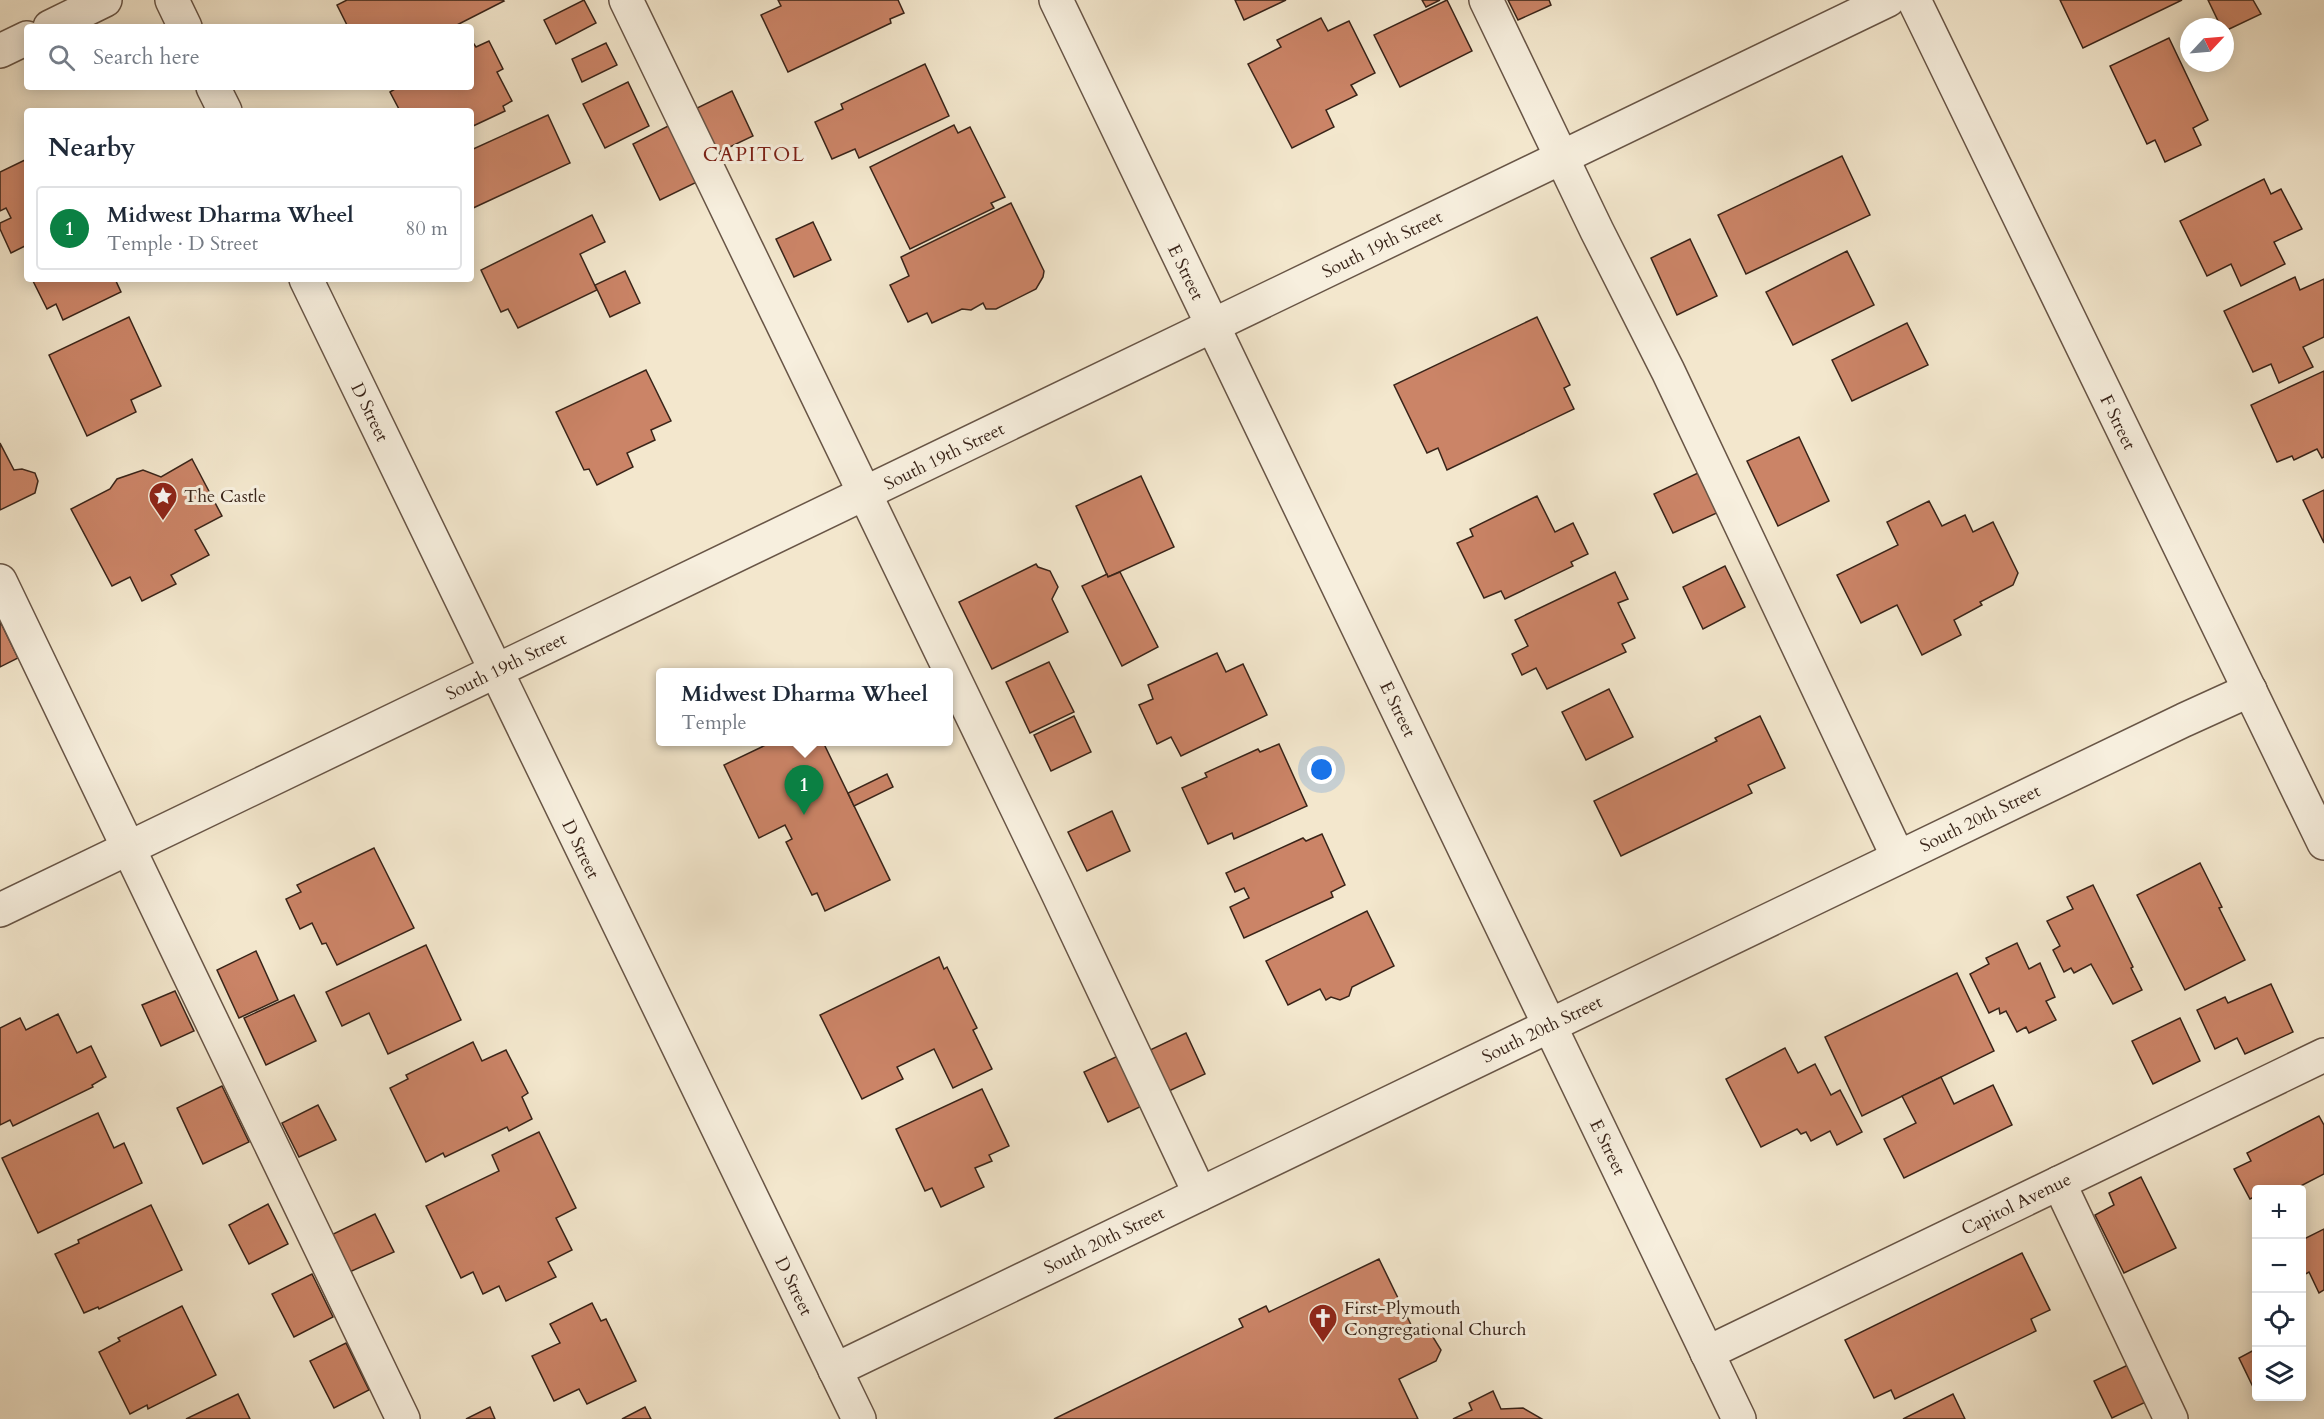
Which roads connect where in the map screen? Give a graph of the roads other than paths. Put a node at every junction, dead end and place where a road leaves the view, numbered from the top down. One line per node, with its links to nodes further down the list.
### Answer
1 (105, 0): 8 (street)
2 (172, 0): 9 (street)
3 (626, 0): 17 (street)
4 (1056, 0): 16 (street, E Street)
5 (1486, 0): 14 (street)
6 (1888, 0): 14 (street, South 19th Street)
7 (1914, 0): 22 (street, F Street)
8 (56, 24)
9 (184, 24)
10 (24, 39): 11 (street)
11 (0, 51)
12 (214, 90): 13 (street)
13 (224, 108)
14 (1561, 157): 16 (street, South 19th Street); 25 (street)
15 (307, 282): 20 (street, D Street)
16 (1213, 327): 17 (street, South 19th Street); 27 (street, E Street)
17 (864, 494): 19 (street); 20 (street, South 19th Street)
18 (0, 581): 24 (street)
19 (949, 668)
20 (495, 671): 24 (street, South 19th Street); 32 (street, D Street)
21 (953, 677): 30 (street)
22 (2250, 690): 23 (street, F Street); 25 (street, South 20th Street)
23 (2324, 843)
24 (128, 849): 26 (street, South 19th Street); 33 (street)
25 (1898, 857): 27 (street, South 20th Street)
26 (0, 910)
27 (1550, 1025): 30 (street, South 20th Street); 31 (street, E Street)
28 (2324, 1055): 29 (street, Capitol Avenue)
29 (2059, 1183): 31 (street, Capitol Avenue); 36 (street)
30 (1200, 1194): 32 (street, South 20th Street)
31 (1707, 1353): 35 (street, E Street)
32 (835, 1370): 34 (street, D Street)
33 (403, 1419)
34 (859, 1419)
35 (1739, 1419)
36 (2171, 1419)

